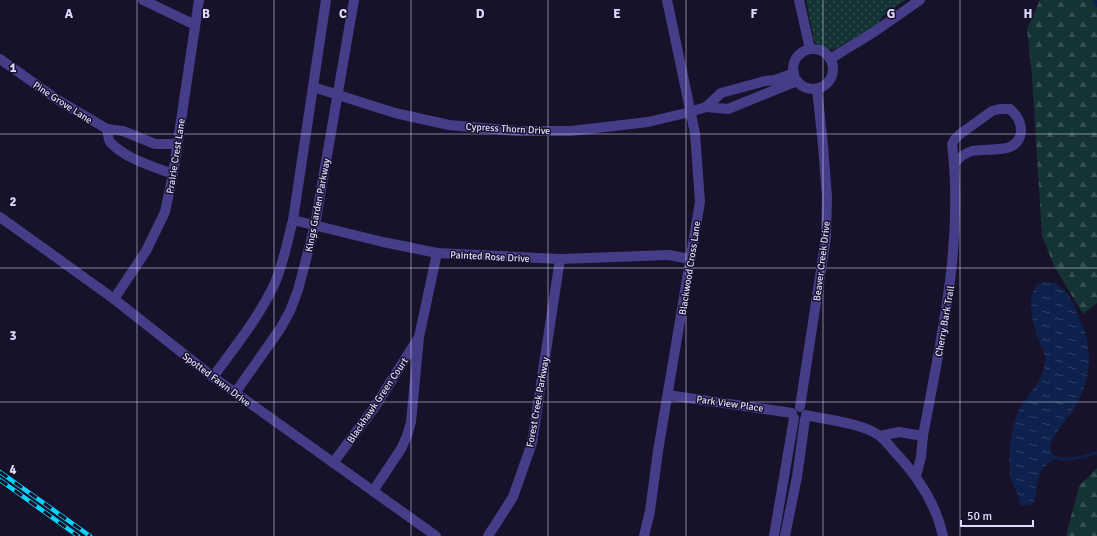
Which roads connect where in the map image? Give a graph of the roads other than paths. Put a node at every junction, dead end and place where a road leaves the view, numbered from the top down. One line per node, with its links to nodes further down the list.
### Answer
1 (143, 0): 8 (street)
2 (199, 0): 8 (street, Prairie Crest Lane)
3 (326, 0): 13 (street)
4 (354, 0): 15 (street, Kings Garden Parkway)
5 (667, 0): 17 (street, Blackwood Cross Lane)
6 (799, 0): 9 (street)
7 (920, 0): 11 (street)
8 (195, 25): 19 (street, Prairie Crest Lane)
9 (810, 49): 11 (street); 12 (street)
10 (0, 59): 18 (street, Pine Grove Lane)
11 (830, 59): 14 (street)
12 (795, 77): 14 (street); 16 (street, Cypress Thorn Drive); 16 (street, Cypress Thorn Drive)
13 (313, 87): 15 (street, Cypress Thorn Drive); 23 (street)
14 (817, 89): 33 (street, Beaver Creek Drive)
15 (337, 94): 17 (street, Cypress Thorn Drive); 24 (street, Kings Garden Parkway)
16 (706, 107): 17 (street, Cypress Thorn Drive)
17 (690, 112): 27 (street, Blackwood Cross Lane)
18 (107, 130): 19 (street, Pine Grove Lane); 21 (street, Pine Grove Lane)
19 (177, 144): 21 (street, Prairie Crest Lane)
20 (954, 164): 20 (street, Cherry Bark Trail); 35 (street, Cherry Bark Trail)
21 (173, 174): 28 (street, Prairie Crest Lane)
22 (0, 217): 28 (street, Spotted Fawn Drive)
23 (293, 220): 24 (street, Painted Rose Drive); 30 (street)
24 (315, 226): 25 (street, Painted Rose Drive); 31 (street, Kings Garden Parkway)
25 (437, 253): 26 (street, Painted Rose Drive); 29 (street, Blackhawk Green Court)
26 (560, 259): 27 (street, Painted Rose Drive); 40 (street, Forest Creek Parkway)
27 (690, 259): 32 (street, Blackwood Cross Lane)
28 (114, 299): 30 (street, Spotted Fawn Drive)
29 (419, 337): 36 (street, Blackhawk Green Court); 38 (street, Blackhawk Green Court)
30 (213, 377): 31 (street, Spotted Fawn Drive)
31 (235, 393): 36 (street, Spotted Fawn Drive)
32 (668, 394): 33 (street, Park View Place); 41 (street, Blackwood Cross Lane)
33 (799, 414): 34 (street, Park View Place); 42 (street, Beaver Creek Drive); 43 (street, Beaver Creek Drive)
34 (880, 436): 35 (street); 37 (street, Park View Place)
35 (923, 436): 37 (street, Cherry Bark Trail)
36 (333, 463): 38 (street, Spotted Fawn Drive)
37 (916, 476): 44 (street, Park View Place)
38 (373, 491): 39 (street, Spotted Fawn Drive)
39 (436, 536)
40 (488, 536)
41 (644, 536)
42 (774, 536)
43 (786, 536)
44 (943, 536)

